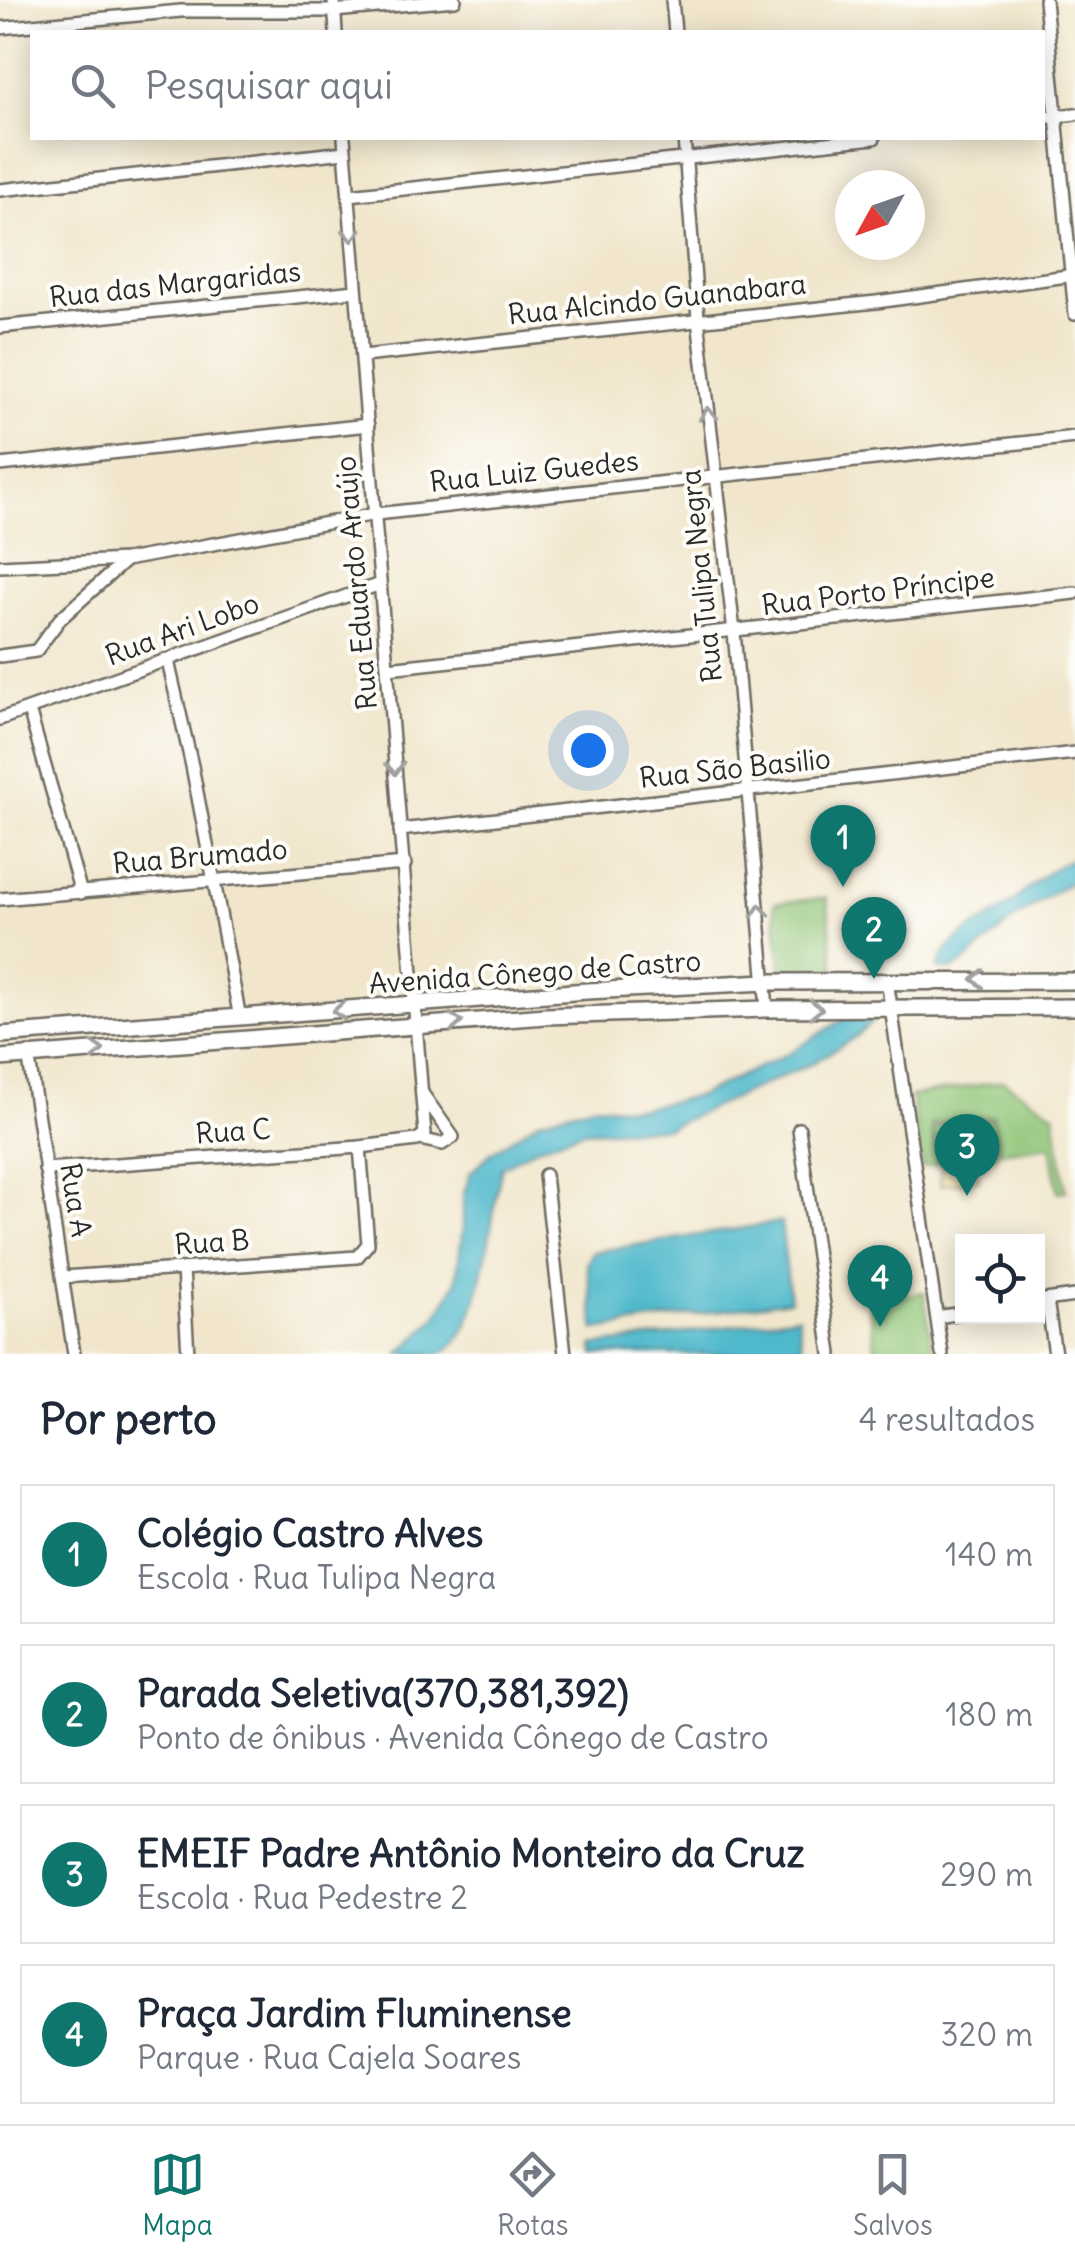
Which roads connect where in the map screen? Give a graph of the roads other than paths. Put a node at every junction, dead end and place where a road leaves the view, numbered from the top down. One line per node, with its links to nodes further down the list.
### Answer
1 (455, 0): 5 (street)
2 (672, 0): 7 (street)
3 (1061, 0): 4 (street)
4 (1046, 1): 9 (street)
5 (334, 6): 6 (street)
6 (0, 28)
7 (675, 30)
8 (1075, 114): 9 (street)
9 (1058, 116): 10 (street); 18 (street)
10 (1045, 118)
11 (344, 140): 14 (street, Rua Eduardo Araújo)
12 (684, 140): 15 (street, Rua Tulipa Negra)
13 (857, 140): 15 (street)
14 (345, 152): 16 (street); 17 (street, Rua Eduardo Araújo)
15 (686, 160): 17 (street); 21 (street, Rua Tulipa Negra)
16 (0, 190)
17 (349, 195): 19 (street, Rua Eduardo Araújo, one-way to 19)
18 (1073, 275): 20 (street); 21 (street, Rua Alcindo Guanabara)
19 (356, 291): 22 (street, Rua das Margaridas); 23 (street, Rua Eduardo Araújo)
20 (1075, 314)
21 (698, 320): 23 (street, Rua Alcindo Guanabara); 27 (street, Rua Tulipa Negra, one-way to 21)
22 (0, 328)
23 (363, 356): 24 (street, Rua Eduardo Araújo)
24 (368, 425): 26 (street); 28 (street, Rua Eduardo Araújo)
25 (1075, 437): 27 (street, Rua Luiz Guedes)
26 (0, 465)
27 (715, 476): 28 (street, Rua Luiz Guedes); 33 (street, Rua Tulipa Negra)
28 (376, 514): 29 (street, Rua Luiz Guedes); 31 (street, Rua Eduardo Araújo)
29 (126, 560): 30 (street, Rua Luiz Guedes); 34 (street)
30 (0, 566)
31 (380, 584): 35 (street, Rua Ari Lobo); 36 (street, Rua Eduardo Araújo)
32 (1075, 594): 33 (street, Rua Porto Príncipe)
33 (734, 632): 36 (street, Rua Porto Príncipe); 40 (street, Rua Tulipa Negra)
34 (0, 656)
35 (168, 661): 37 (street, Rua Ari Lobo); 43 (street)
36 (388, 668): 41 (street, Rua Eduardo Araújo, one-way to 41)
37 (30, 710): 38 (street, Rua Ari Lobo); 44 (street)
38 (0, 719)
39 (1075, 754): 40 (street, Rua São Basilio)
40 (749, 792): 41 (street, Rua São Basilio); 48 (street, Rua Tulipa Negra, one-way to 40)
41 (400, 830): 42 (street, Rua Eduardo Araújo)
42 (405, 864): 43 (street, Rua Brumado); 49 (street, Rua Eduardo Araújo)
43 (212, 879): 44 (street, Rua Brumado); 53 (street)
44 (80, 893): 45 (street, Rua Brumado)
45 (0, 899)
46 (886, 980): 47 (main road, Avenida Cônego de Castro, one-way to 46); 48 (main road, Avenida Cônego de Castro); 52 (street)
47 (1075, 980)
48 (766, 982): 49 (main road, Avenida Cônego de Castro); 51 (street, Rua Tulipa Negra)
49 (415, 1005): 53 (main road, Avenida Cônego de Castro, one-way to 53); 55 (street, Rua Eduardo Araújo)
50 (1075, 1007): 52 (main road, Avenida Cônego de Castro)
51 (767, 1008): 52 (main road, Avenida Cônego de Castro, one-way to 52); 55 (main road, Avenida Cônego de Castro, one-way to 51)
52 (892, 1008): 73 (street)
53 (240, 1018): 54 (main road, Avenida Cônego de Castro)
54 (214, 1021): 56 (main road, Avenida Cônego de Castro); 58 (main road)
55 (416, 1024): 58 (main road, Avenida Cônego de Castro); 61 (street, Rua Eduardo Araújo)
56 (25, 1032): 57 (main road, Avenida Cônego de Castro); 59 (main road)
57 (0, 1035)
58 (217, 1043): 59 (main road, Avenida Cônego de Castro, one-way to 58)
59 (28, 1054): 60 (main road, Avenida Cônego de Castro); 65 (street, Rua A)
60 (0, 1058)
61 (422, 1092): 63 (street, Rua Eduardo Araújo); 63 (street)
62 (798, 1130): 77 (street)
63 (422, 1138): 64 (street, Rua C)
64 (360, 1147): 65 (street, Rua C); 67 (street, Rua B)
65 (45, 1169): 68 (street, Rua A)
66 (545, 1175): 76 (street)
67 (184, 1269): 68 (street, Rua B); 75 (street)
68 (63, 1277): 74 (street, Rua A)
69 (1075, 1296): 70 (street)
70 (1045, 1300)
71 (1045, 1312): 79 (street)
72 (955, 1314): 73 (street)
73 (937, 1317): 78 (street)
74 (74, 1354)
75 (188, 1354)
76 (565, 1354)
77 (832, 1354)
78 (942, 1354)
79 (1055, 1354)

